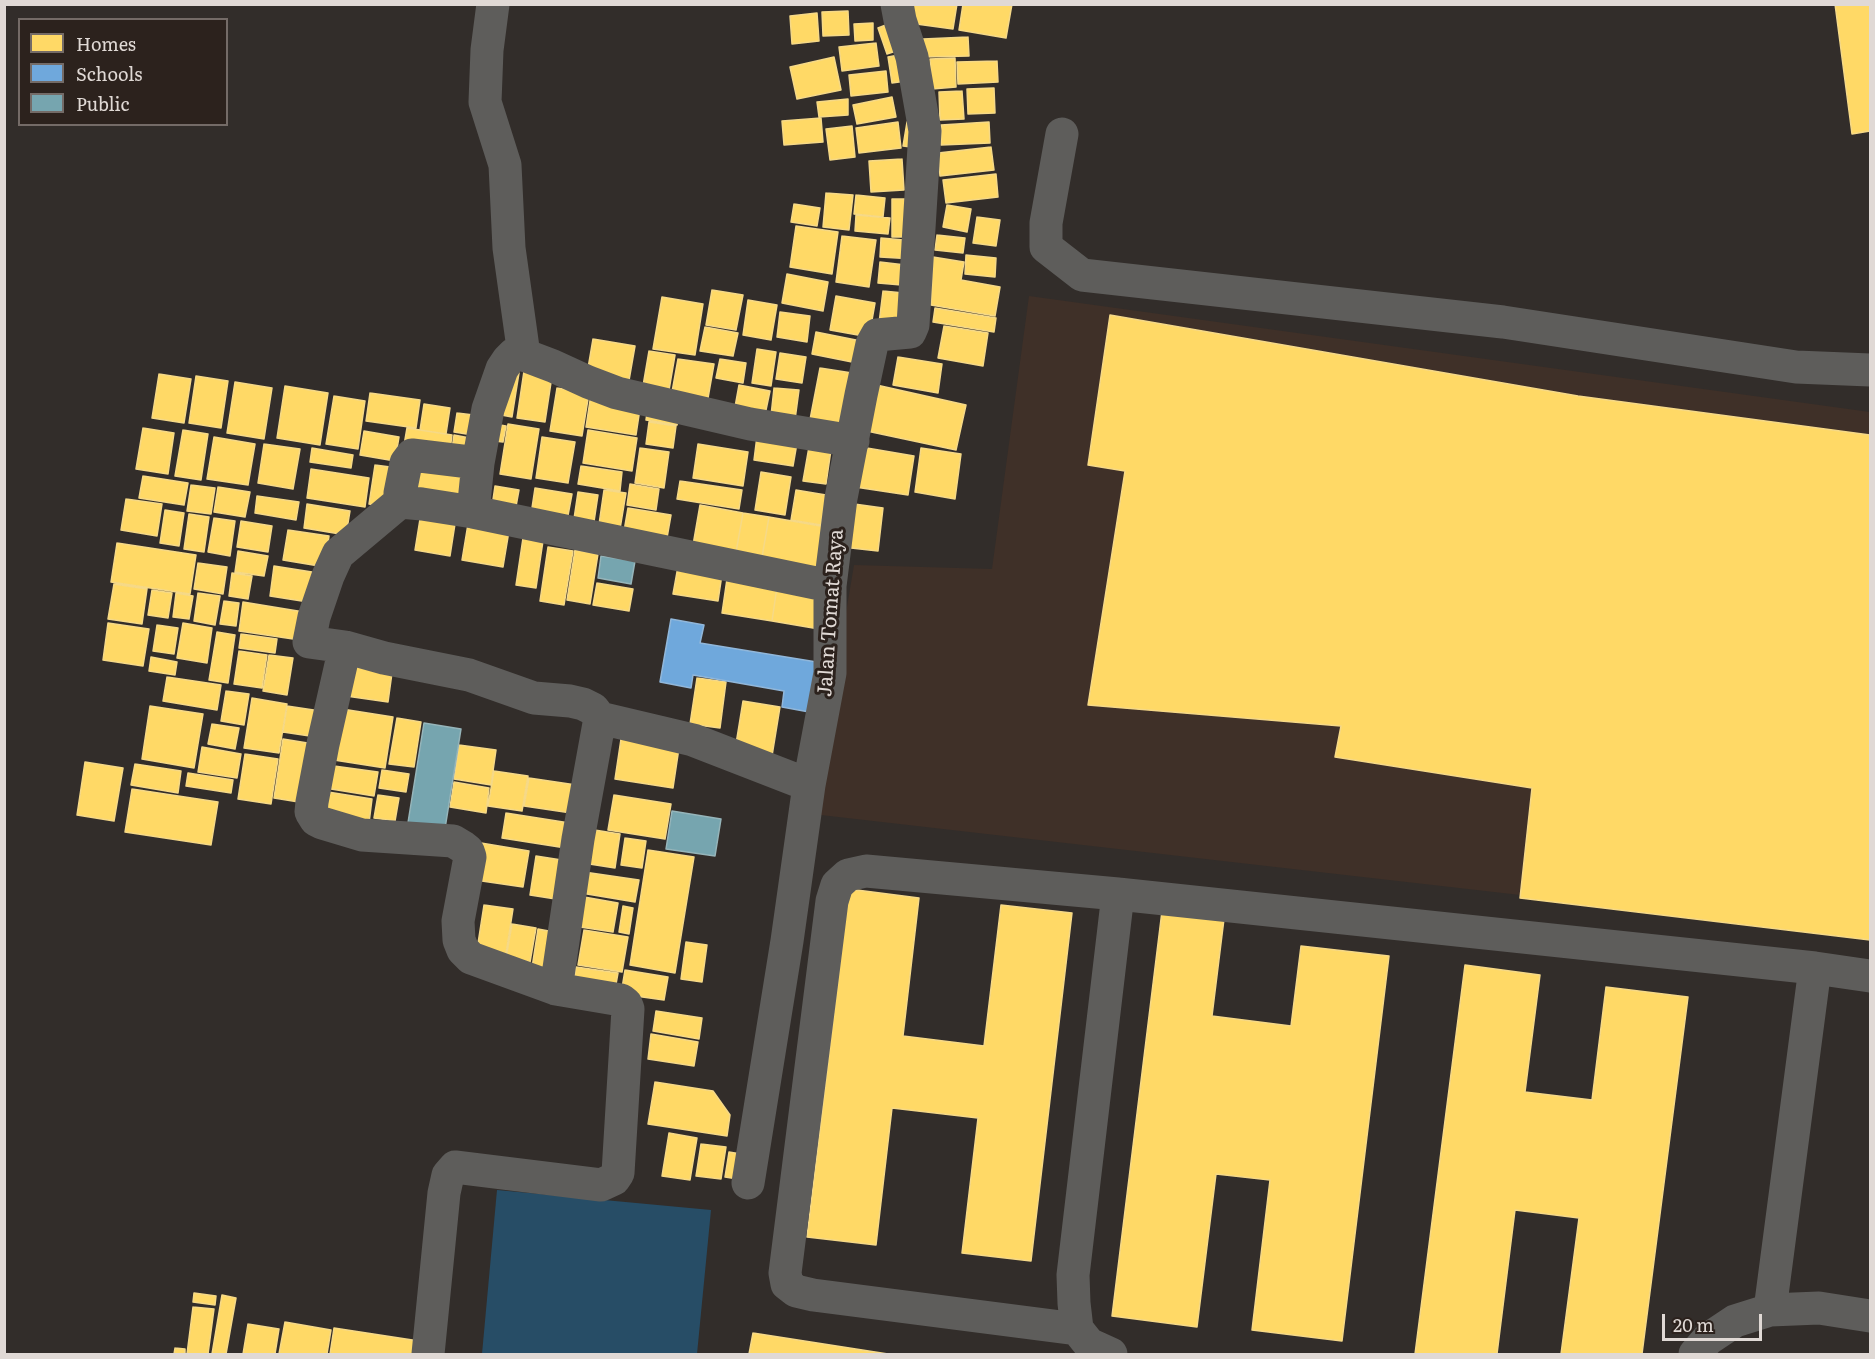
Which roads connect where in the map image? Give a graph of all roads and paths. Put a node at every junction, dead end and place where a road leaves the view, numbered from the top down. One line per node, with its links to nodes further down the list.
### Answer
1 (494, 4): 4 (street)
2 (897, 4): 6 (street, Jalan Tomat Raya)
3 (1062, 134): 5 (street)
4 (524, 355): 6 (street); 7 (street)
5 (1870, 370)
6 (853, 441): 10 (street, Jalan Tomat Raya)
7 (478, 463): 8 (street); 9 (street)
8 (400, 502): 9 (street); 11 (street)
9 (473, 512): 10 (street)
10 (830, 586): 13 (street, Jalan Tomat Raya)
11 (345, 647): 12 (street); 17 (street)
12 (600, 718): 13 (street); 17 (street)
13 (809, 785): 18 (street, Jalan Tomat Raya)
14 (1118, 894): 15 (street); 21 (street); 21 (street)
15 (1815, 968): 16 (street); 19 (street)
16 (1870, 976)
17 (556, 989): 22 (street)
18 (748, 1183)
19 (1770, 1310): 20 (street); 24 (street)
20 (1870, 1316)
21 (1077, 1329): 23 (street)
22 (428, 1354)
23 (1111, 1354)
24 (1695, 1354)

